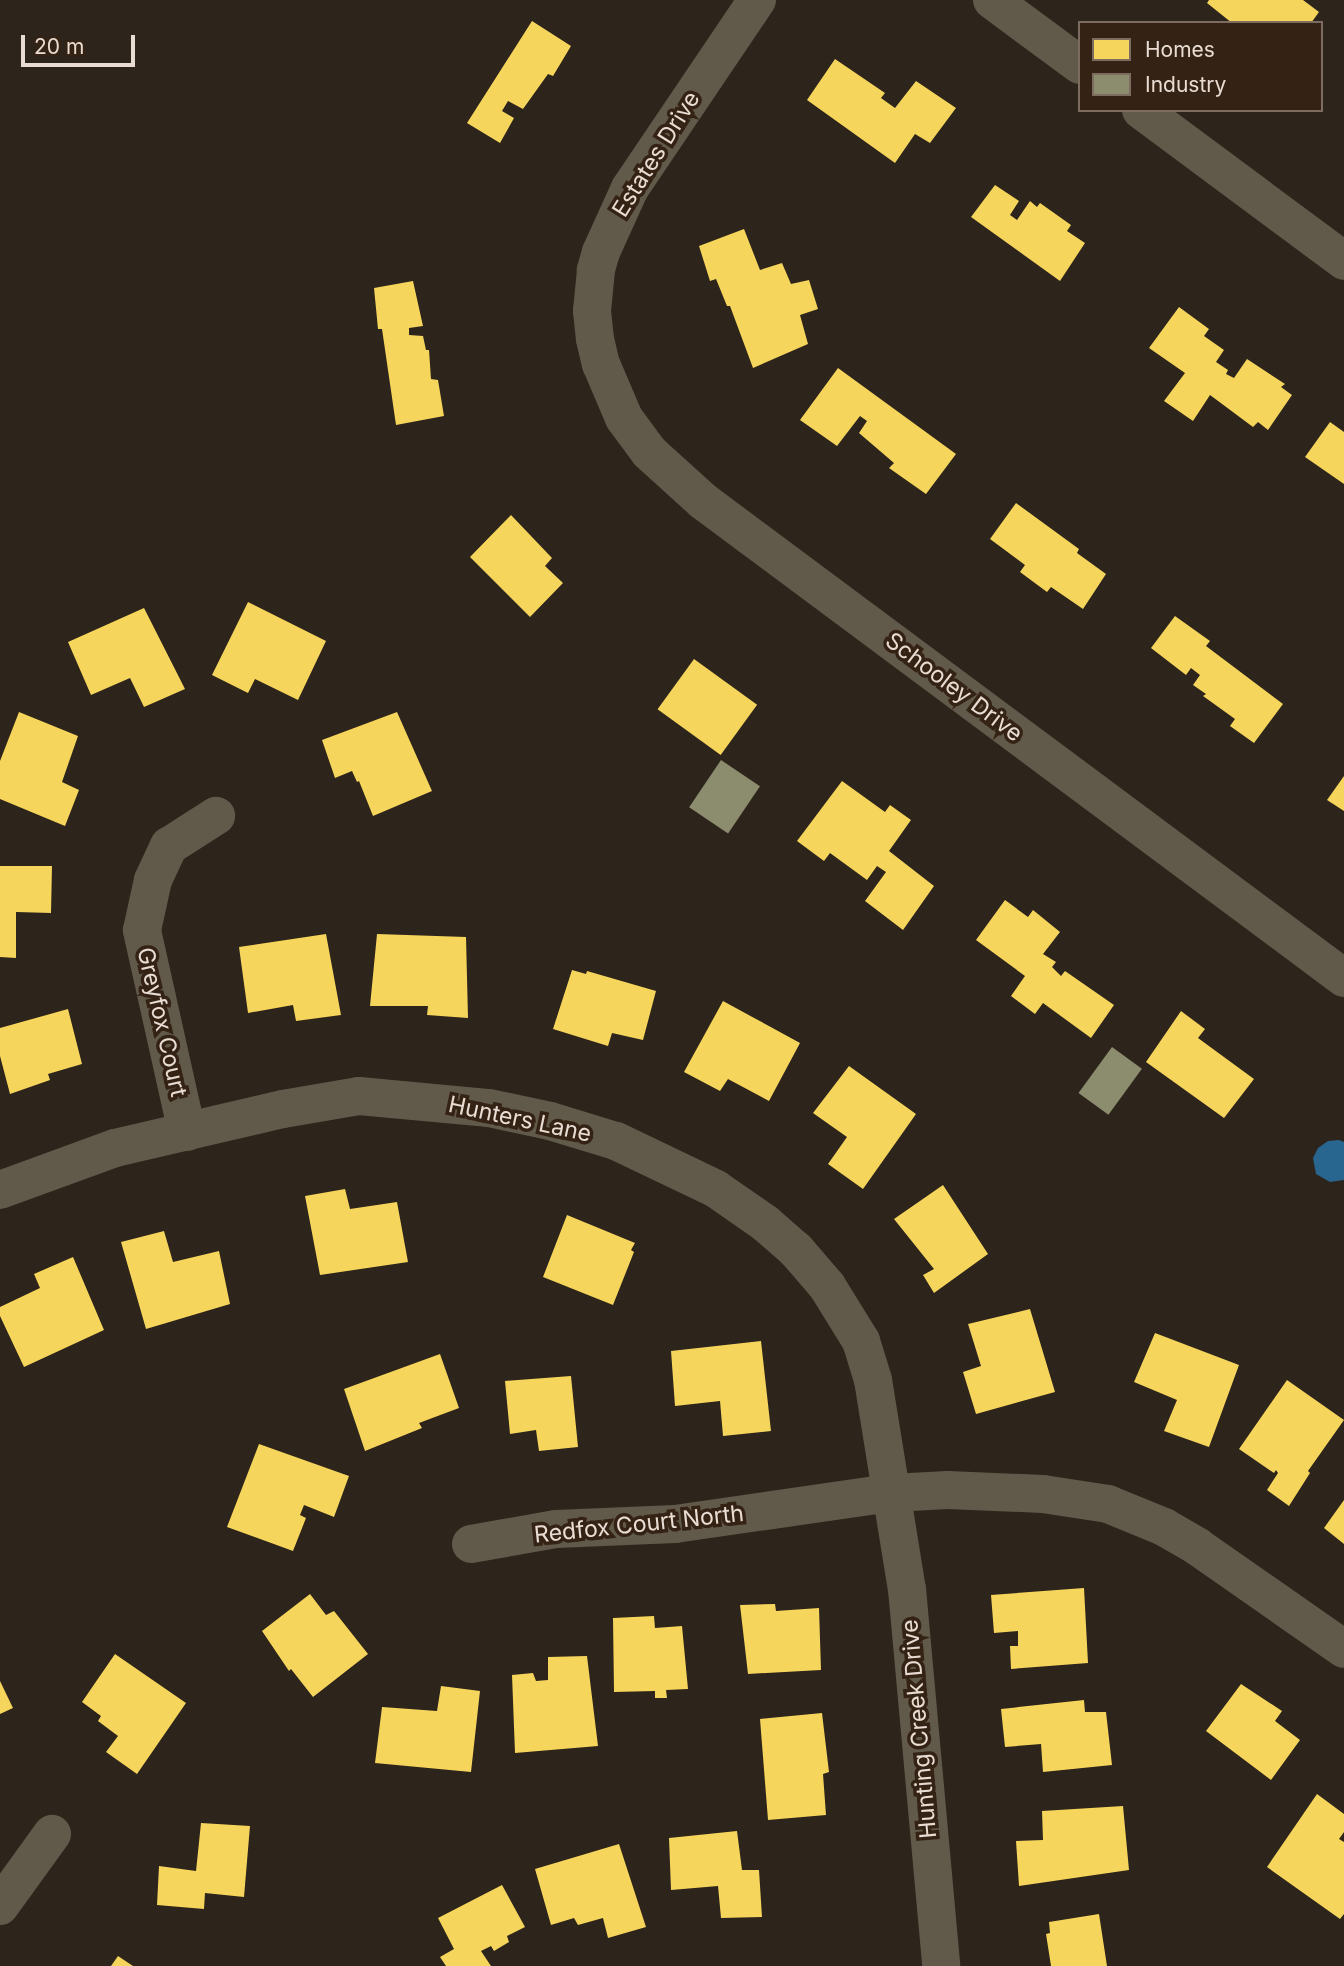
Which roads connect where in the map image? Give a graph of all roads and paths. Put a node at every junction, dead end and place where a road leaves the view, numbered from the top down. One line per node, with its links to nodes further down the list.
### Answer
1 (757, 0): 6 (street, Estates Drive)
2 (992, 0): 3 (street)
3 (1078, 64)
4 (1144, 112): 5 (street)
5 (1344, 261)
6 (601, 364): 8 (street, Schooley Drive)
7 (216, 816): 9 (street, Greyfox Court)
8 (1344, 978)
9 (187, 1132): 10 (street, Hunters Lane); 11 (street, Hunters Lane)
10 (0, 1190)
11 (891, 1493): 12 (street, Redfox Court North); 13 (street, Redfox Court North); 16 (street, Hunting Creek Drive)
12 (471, 1544)
13 (1344, 1649)
14 (52, 1834): 15 (street)
15 (0, 1906)
16 (941, 1966)

